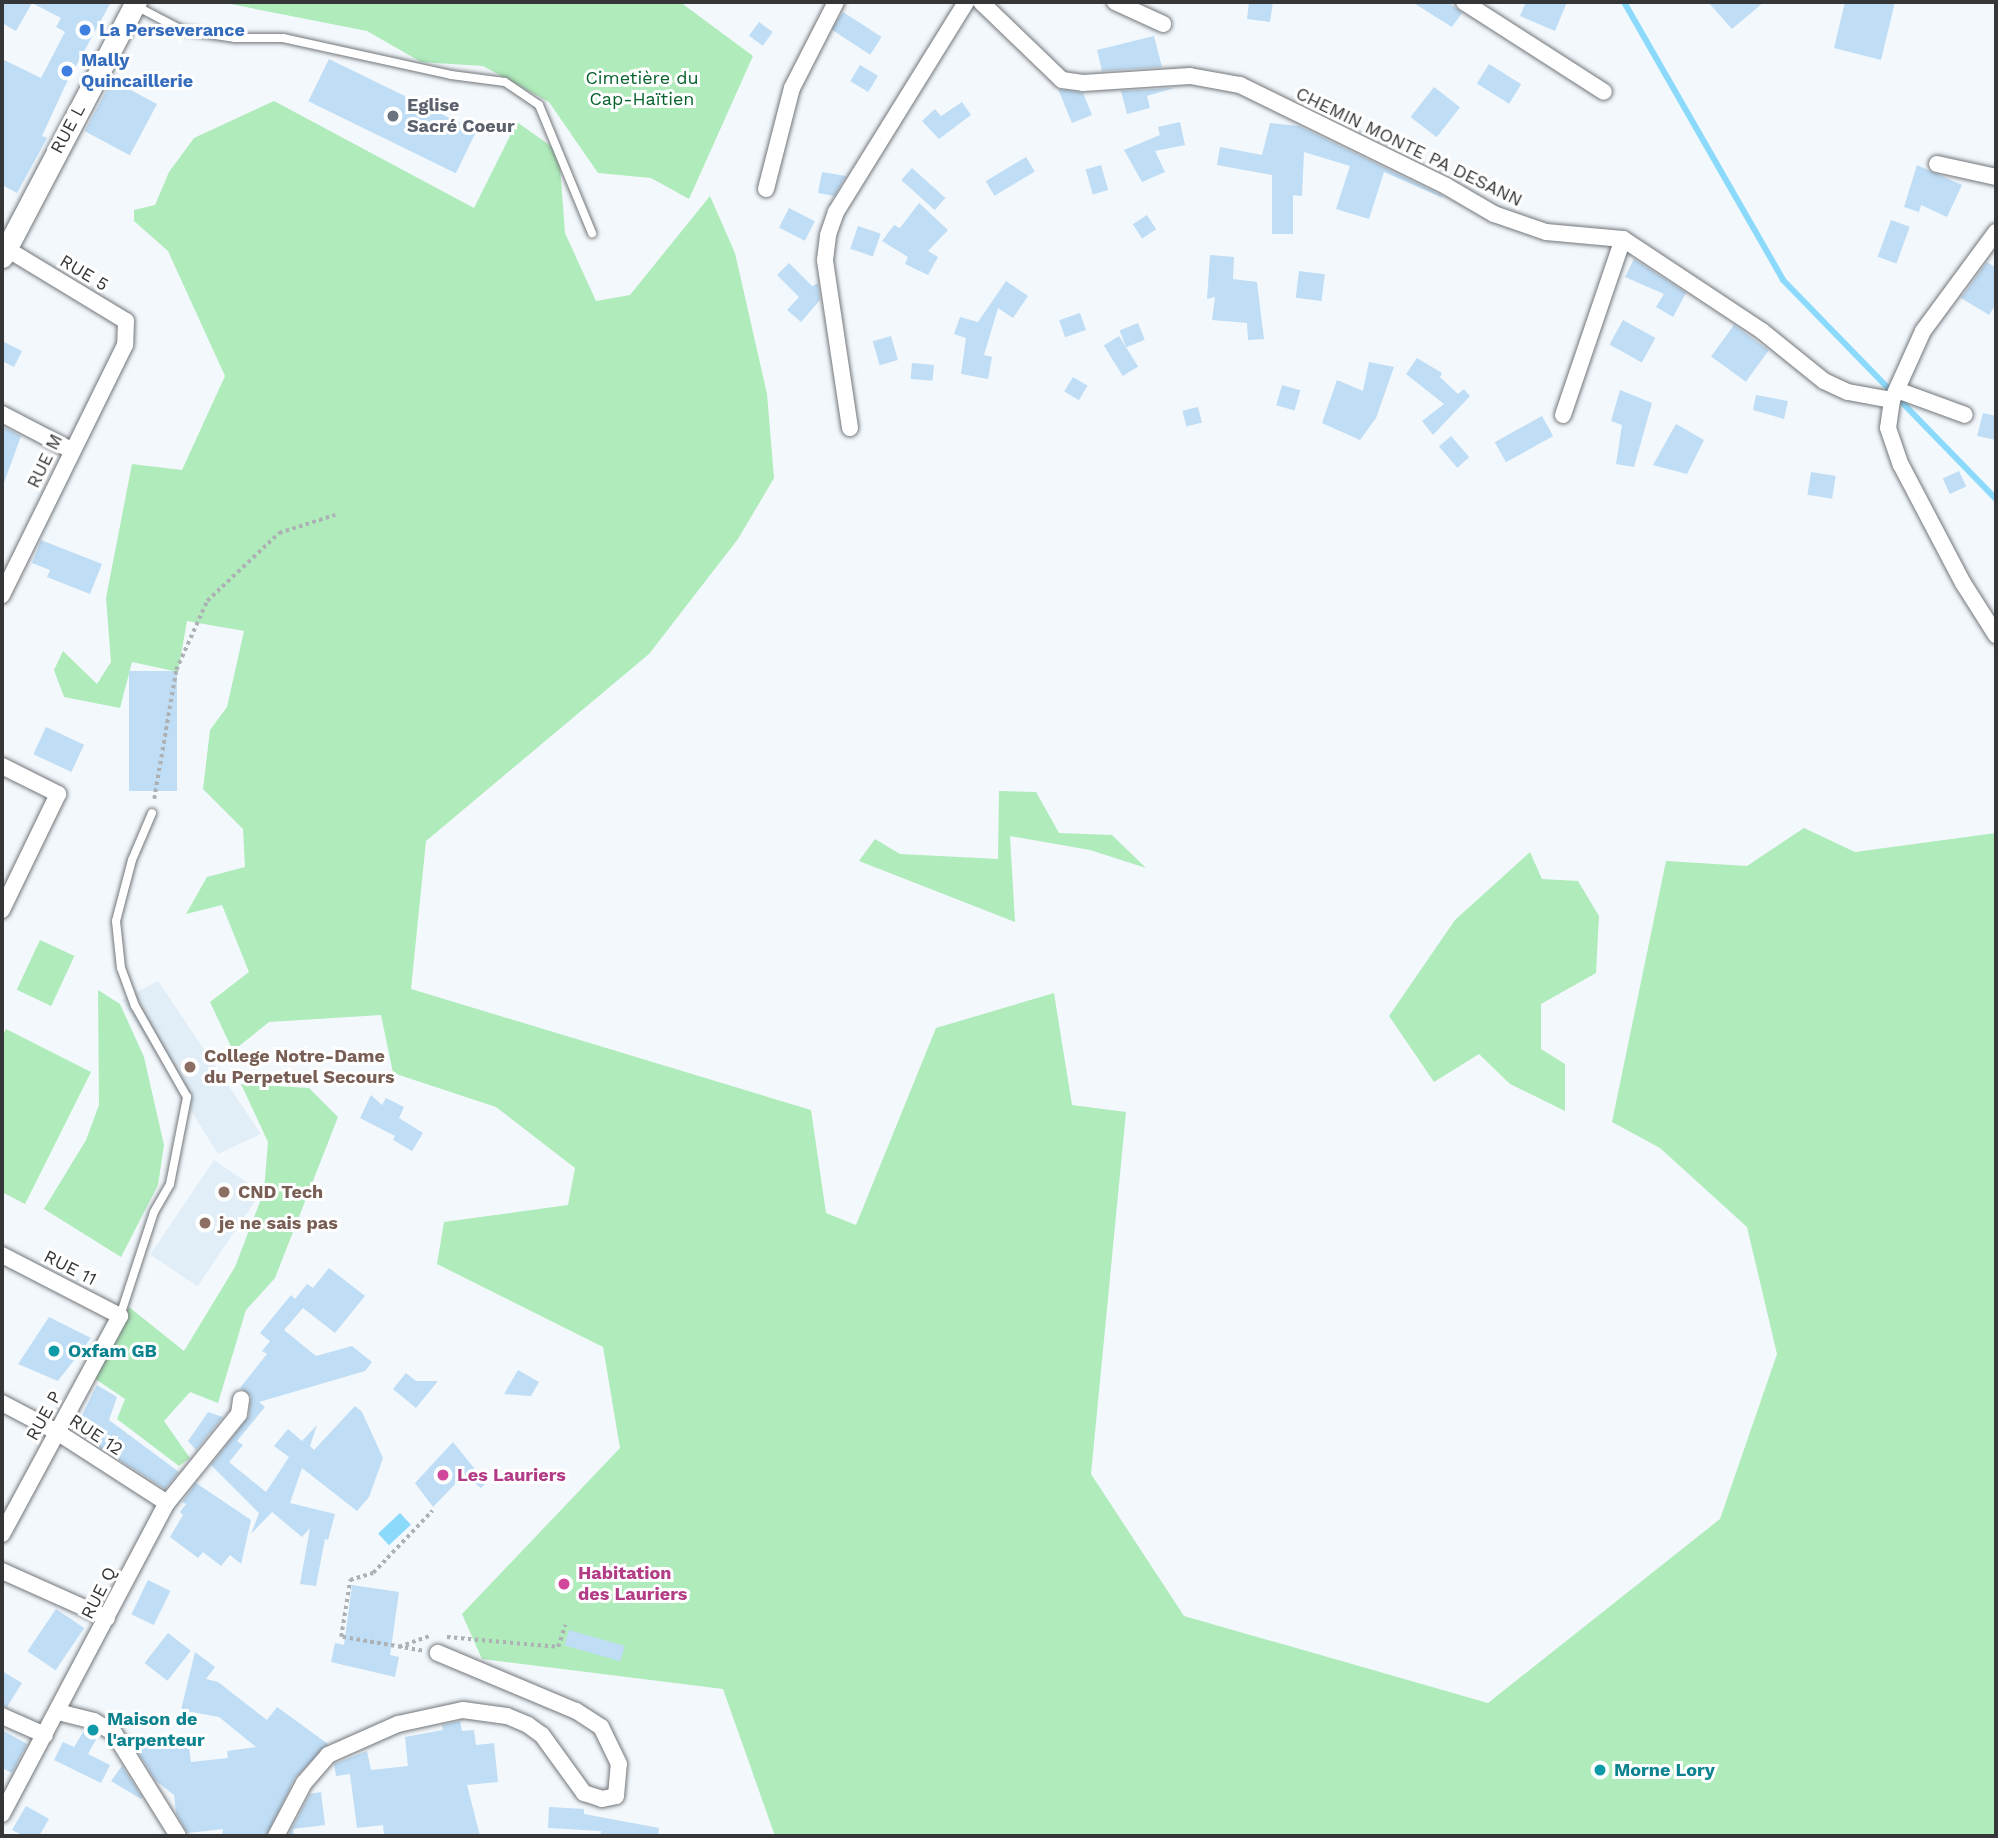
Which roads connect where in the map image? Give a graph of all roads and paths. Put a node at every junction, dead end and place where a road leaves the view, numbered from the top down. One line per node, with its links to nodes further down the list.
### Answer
1 (836, 2): 11 (street)
2 (965, 2): 21 (street)
3 (981, 2): 14 (street, CHEMIN MONTE PA DESANN)
4 (1115, 2): 7 (street)
5 (1464, 2): 8 (street)
6 (132, 3): 13 (lane); 15 (street, RUE L)
7 (1163, 24)
8 (1604, 92)
9 (1937, 164): 10 (street)
10 (1996, 177)
11 (766, 189)
12 (1996, 232): 17 (street)
13 (592, 233)
14 (1623, 239): 17 (street, CHEMIN MONTE PA DESANN); 19 (street)
15 (3, 250): 16 (street, RUE 5)
16 (125, 345): 22 (street, RUE M)
17 (1894, 395): 20 (street, CHEMIN MONTE PA DESANN); 25 (street)
18 (2, 414): 22 (street)
19 (1563, 415)
20 (1965, 415)
21 (850, 428)
22 (71, 450): 24 (street, RUE M)
23 (335, 515): 27 (path)
24 (2, 596)
25 (1996, 635)
26 (2, 766): 28 (street)
27 (152, 813): 30 (lane)
28 (2, 910)
29 (2, 1255): 30 (street, RUE 11)
30 (120, 1316): 33 (street, RUE P)
31 (241, 1399): 34 (street, RUE Q)
32 (2, 1403): 33 (street, RUE 12)
33 (57, 1432): 34 (street, RUE 12); 36 (street, RUE P)
34 (167, 1503): 38 (street, RUE Q)
35 (432, 1511): 40 (path)
36 (2, 1534)
37 (2, 1571): 38 (street)
38 (107, 1618): 42 (street, RUE Q)
39 (565, 1625): 40 (path)
40 (399, 1647): 41 (path)
41 (438, 1653): 47 (street)
42 (58, 1712): 44 (street, RUE Q); 46 (street)
43 (2, 1716): 44 (street)
44 (45, 1735): 45 (street, RUE Q)
45 (2, 1814)
46 (178, 1836)
47 (276, 1836)

